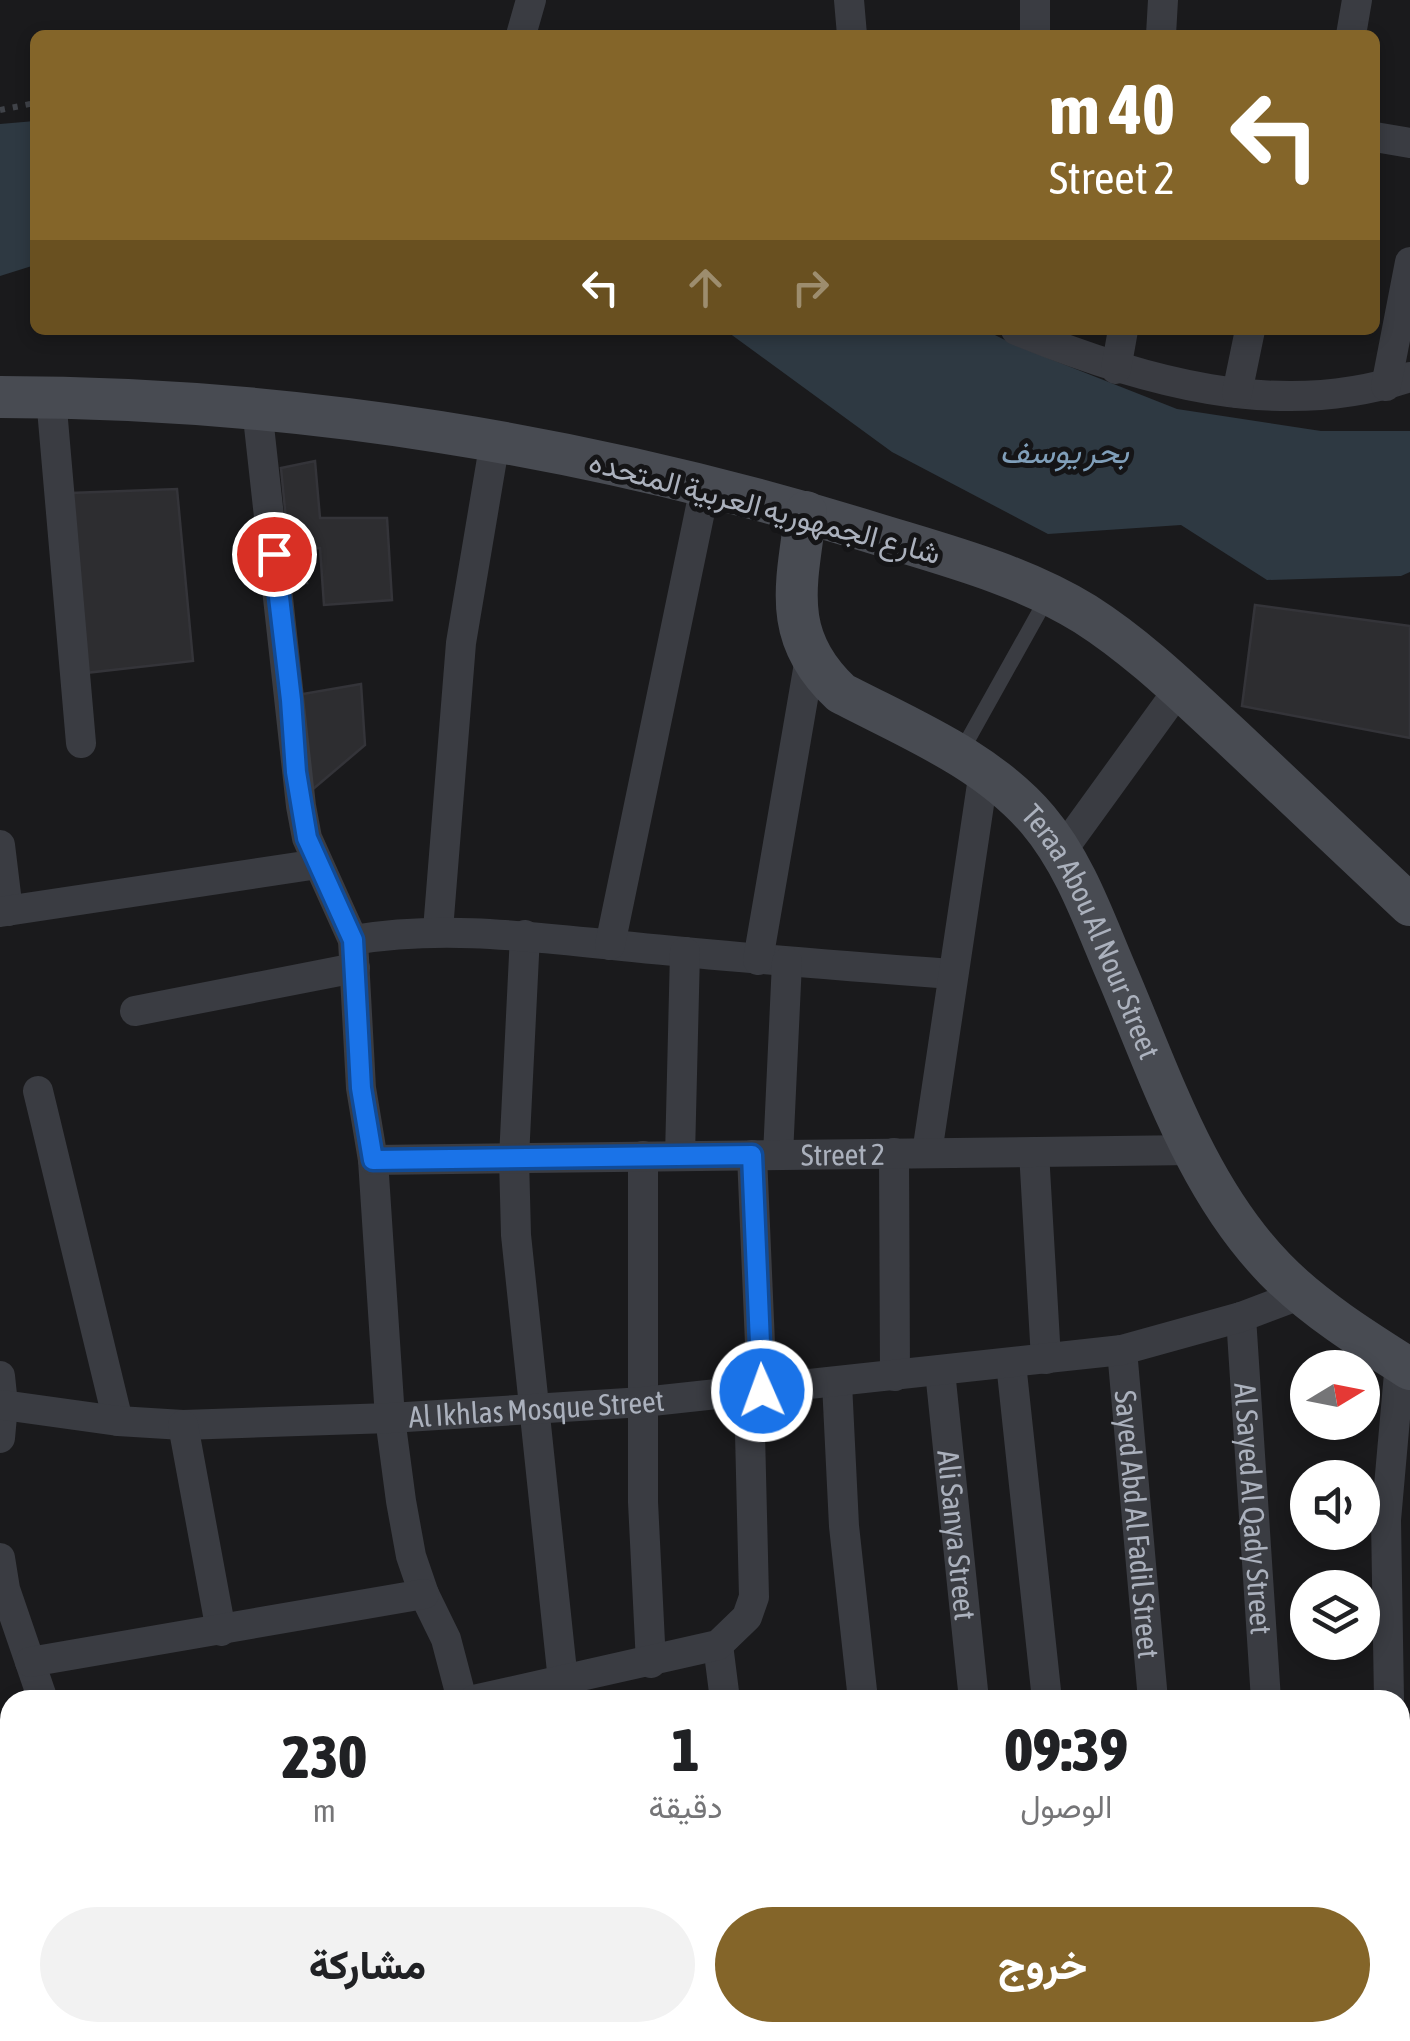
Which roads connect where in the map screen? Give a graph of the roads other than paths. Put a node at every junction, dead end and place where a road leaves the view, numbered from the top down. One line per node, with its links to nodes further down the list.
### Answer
1 (531, 0): 6 (street)
2 (849, 0): 7 (street)
3 (1035, 0): 8 (street)
4 (1163, 0): 9 (street)
5 (1357, 0): 10 (street)
6 (522, 30)
7 (852, 30)
8 (1035, 30)
9 (1161, 30)
10 (1352, 30)
11 (1380, 138): 12 (street)
12 (1410, 142)
13 (1410, 262): 18 (street)
14 (1029, 335): 17 (street)
15 (1122, 335): 17 (street)
16 (1249, 335): 19 (street)
17 (1116, 369): 19 (street)
18 (1398, 381): 19 (street)
19 (1237, 392)
20 (0, 397): 21 (street, شارع الجمهوريه العربية المتحده)
21 (51, 397): 22 (street, شارع الجمهوريه العربية المتحده); 29 (street)
22 (257, 408): 23 (street, شارع الجمهوريه العربية المتحده); 33 (street)
23 (495, 441): 24 (street, شارع الجمهوريه العربية المتحده); 36 (street)
24 (705, 487): 25 (street, شارع الجمهوريه العربية المتحده); 38 (street)
25 (806, 512): 26 (street, شارع الجمهوريه العربية المتحده); 27 (street, Teraa Abou Al Nour Street)
26 (1049, 594): 28 (street, شارع الجمهوريه العربية المتحده); 30 (lane)
27 (810, 658): 30 (street, Teraa Abou Al Nour Street); 41 (street)
28 (1179, 688): 32 (street); 34 (street, شارع الجمهوريه العربية المتحده)
29 (81, 743)
30 (972, 763): 32 (street, Teraa Abou Al Nour Street); 42 (street)
31 (0, 846): 35 (street)
32 (1061, 852): 45 (street, Teraa Abou Al Nour Street)
33 (318, 864): 35 (street); 40 (street)
34 (1410, 904)
35 (4, 911)
36 (438, 930): 37 (street); 40 (street)
37 (525, 935): 38 (street); 52 (street)
38 (610, 945): 39 (street)
39 (685, 952): 41 (street); 51 (street)
40 (354, 954): 43 (street); 53 (street)
41 (772, 961): 42 (street); 49 (street)
42 (952, 974): 47 (street)
43 (135, 1011)
44 (38, 1091): 68 (street)
45 (1193, 1150): 46 (street, Street 2); 54 (street, Teraa Abou Al Nour Street)
46 (1034, 1152): 47 (street, Street 2); 57 (street)
47 (927, 1153): 48 (street, Street 2)
48 (894, 1154): 49 (street, Street 2); 61 (street)
49 (765, 1155): 51 (street, Street 2); 64 (street)
50 (643, 1156): 51 (street, Street 2); 52 (street, Street 2); 65 (street)
51 (680, 1156)
52 (514, 1158): 53 (street, Street 2); 66 (street)
53 (373, 1160): 67 (street)
54 (1302, 1294): 55 (street, Al Ikhlas Mosque Street); 59 (street, Teraa Abou Al Nour Street)
55 (1241, 1318): 56 (street, Al Ikhlas Mosque Street); 86 (street, Al Sayed Al Qady Street)
56 (1122, 1350): 57 (street, Al Ikhlas Mosque Street); 85 (street, Sayed Abd Al Fadil Street)
57 (1046, 1359): 58 (street, Al Ikhlas Mosque Street)
58 (1011, 1363): 60 (street, Al Ikhlas Mosque Street); 84 (street)
59 (1405, 1366): 87 (street)
60 (940, 1371): 61 (street, Al Ikhlas Mosque Street); 83 (street, Ali Sanya Street)
61 (895, 1376): 62 (street, Al Ikhlas Mosque Street)
62 (837, 1382): 64 (street, Al Ikhlas Mosque Street); 82 (street)
63 (1, 1391): 68 (street, Al Ikhlas Mosque Street); 70 (street)
64 (755, 1392): 65 (street, Al Ikhlas Mosque Street); 74 (street)
65 (643, 1402): 66 (street, Al Ikhlas Mosque Street); 76 (street)
66 (536, 1411): 67 (street, Al Ikhlas Mosque Street); 77 (street)
67 (390, 1418): 69 (street, Al Ikhlas Mosque Street); 72 (street)
68 (118, 1421): 69 (street, Al Ikhlas Mosque Street)
69 (184, 1425): 73 (street)
70 (0, 1438)
71 (0, 1558): 75 (street)
72 (424, 1594): 73 (street); 79 (street)
73 (221, 1632): 75 (street)
74 (718, 1646): 76 (street); 81 (street)
75 (30, 1662): 78 (street)
76 (651, 1663): 77 (street)
77 (563, 1681): 80 (street)
78 (40, 1690)
79 (459, 1690)
80 (521, 1690)
81 (724, 1690)
82 (862, 1690)
83 (973, 1690)
84 (1046, 1690)
85 (1151, 1690)
86 (1265, 1690)
87 (1389, 1690)

